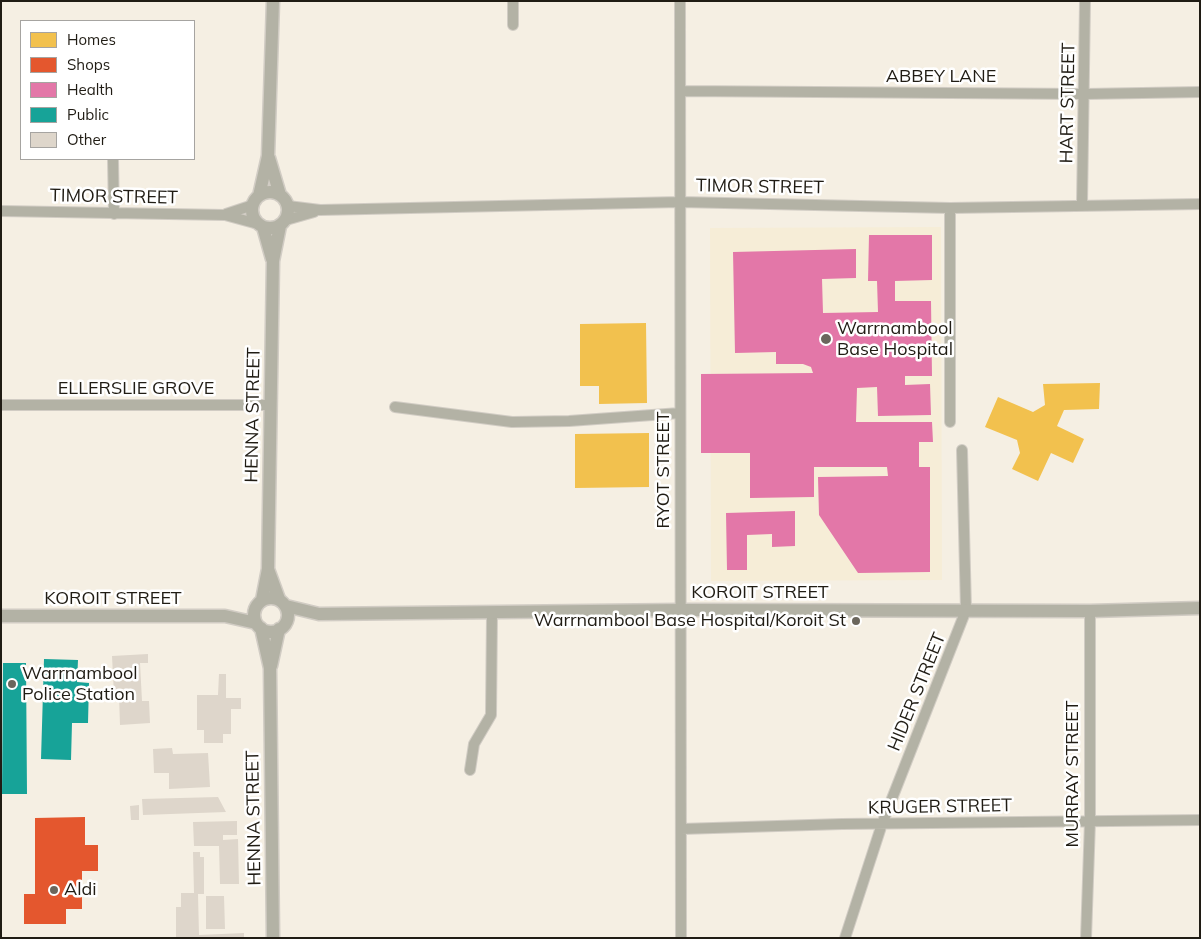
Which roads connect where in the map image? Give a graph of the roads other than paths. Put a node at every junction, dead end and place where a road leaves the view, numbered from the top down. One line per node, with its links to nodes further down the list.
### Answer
1 (273, 1): 9 (street)
2 (513, 1): 5 (street)
3 (680, 1): 6 (street, RYOT STREET)
4 (1085, 1): 8 (street, HART STREET)
5 (513, 25)
6 (682, 91): 8 (street, ABBEY LANE); 13 (street, RYOT STREET)
7 (1200, 92): 8 (street, ABBEY LANE)
8 (1085, 94): 15 (street, HART STREET)
9 (268, 156): 11 (street); 12 (street)
10 (113, 160): 20 (street)
11 (280, 195): 12 (street); 16 (street)
12 (256, 201): 21 (street, TIMOR STREET); 23 (street)
13 (680, 202): 17 (street, TIMOR STREET); 18 (street, TIMOR STREET); 28 (street, RYOT STREET)
14 (1200, 204): 15 (street, TIMOR STREET)
15 (1082, 205): 17 (street, TIMOR STREET)
16 (288, 206): 18 (street, TIMOR STREET); 22 (street)
17 (950, 208): 29 (street)
18 (320, 210): 22 (street, TIMOR STREET)
19 (1, 211): 20 (street, TIMOR STREET)
20 (114, 214): 21 (street, TIMOR STREET)
21 (225, 215): 23 (street, TIMOR STREET)
22 (283, 223): 23 (street); 24 (street, HENNA STREET)
23 (260, 225): 24 (street, HENNA STREET)
24 (273, 261): 26 (street, HENNA STREET)
25 (1, 405): 26 (street, ELLERSLIE GROVE)
26 (271, 405): 31 (street, HENNA STREET)
27 (395, 407): 28 (street)
28 (680, 413): 35 (street, RYOT STREET)
29 (950, 422)
30 (962, 450): 36 (street, HIDER STREET)
31 (268, 569): 32 (street, HENNA STREET); 33 (street, HENNA STREET)
32 (260, 602): 33 (street); 41 (street, KOROIT STREET); 42 (street)
33 (282, 603): 39 (street, KOROIT STREET); 43 (street)
34 (1200, 608): 37 (street, KOROIT STREET)
35 (681, 610): 36 (street, KOROIT STREET); 38 (street, KOROIT STREET); 49 (street, RYOT STREET)
36 (966, 610): 37 (street, KOROIT STREET); 48 (street, HIDER STREET)
37 (1090, 611): 47 (street, MURRAY STREET)
38 (492, 613): 39 (street, KOROIT STREET); 45 (street)
39 (319, 614): 43 (street, KOROIT STREET)
40 (1, 616): 41 (street, KOROIT STREET)
41 (225, 616): 42 (street, KOROIT STREET)
42 (258, 626): 43 (street); 44 (street, HENNA STREET)
43 (282, 627): 44 (street, HENNA STREET)
44 (270, 668): 50 (street, HENNA STREET)
45 (470, 770)
46 (1200, 820): 47 (street, KRUGER STREET)
47 (1090, 821): 48 (street, KRUGER STREET); 53 (street, MURRAY STREET)
48 (882, 824): 49 (street, KRUGER STREET); 52 (street, HIDER STREET)
49 (681, 829): 51 (street, RYOT STREET)
50 (273, 938)
51 (681, 938)
52 (845, 938)
53 (1086, 938)

